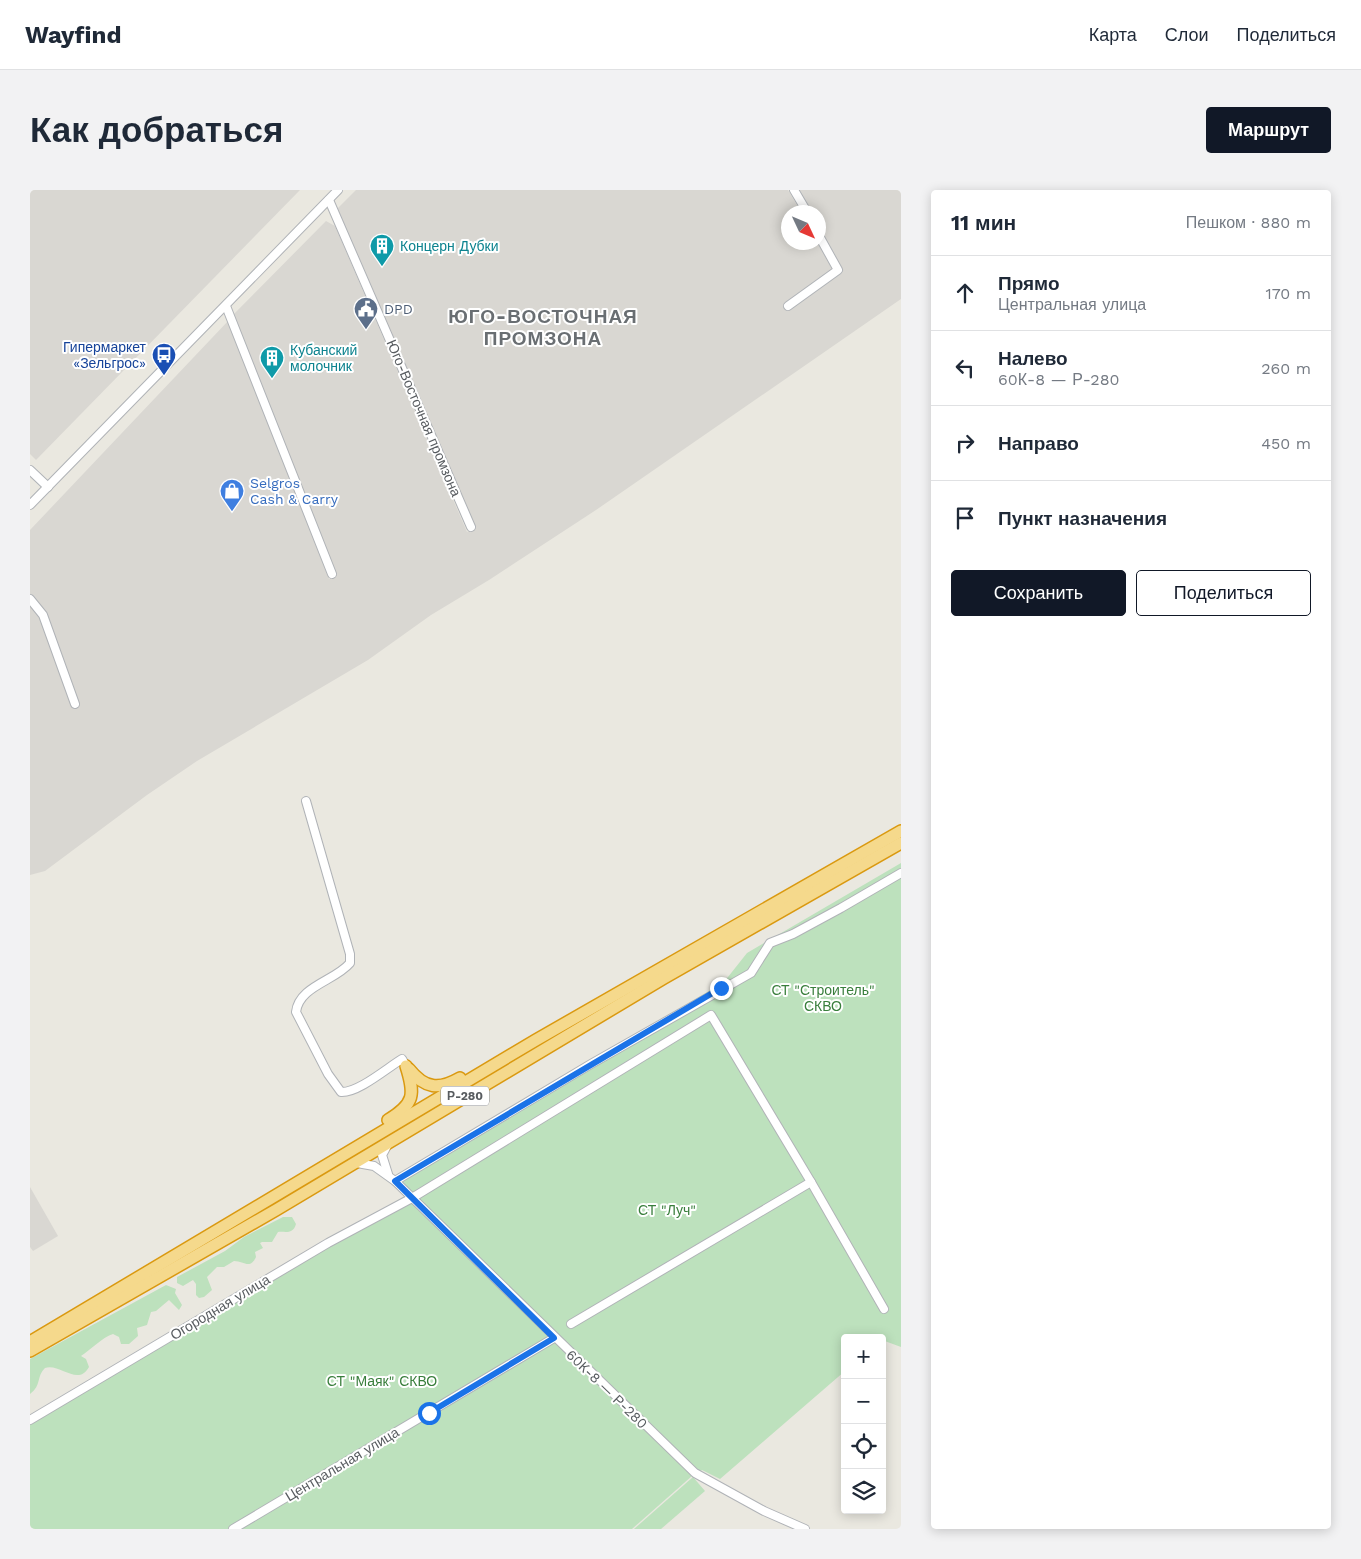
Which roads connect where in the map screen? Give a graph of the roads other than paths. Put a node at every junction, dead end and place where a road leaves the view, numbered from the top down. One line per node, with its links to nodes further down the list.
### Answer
1 (338, 190): 3 (street)
2 (794, 190): 4 (street)
3 (329, 200): 6 (street); 11 (street, Юго-Восточная промзона)
4 (803, 205)
5 (826, 248): 7 (street)
6 (226, 306): 9 (street); 12 (street)
7 (788, 306)
8 (30, 470): 9 (street)
9 (48, 487): 10 (street)
10 (30, 505)
11 (470, 526)
12 (332, 574)
13 (30, 599): 14 (street)
14 (75, 704)
15 (306, 801): 19 (street)
16 (901, 831): 20 (highway, Р-280)
17 (901, 843): 20 (highway, Р-280)
18 (901, 873): 24 (street)
19 (406, 1066): 20 (highway); 22 (highway)
20 (499, 1067): 21 (highway, Р-280); 22 (highway, Р-280)
21 (392, 1139): 23 (highway, Р-280); 24 (street)
22 (353, 1150): 27 (highway, Р-280)
23 (349, 1165): 24 (street, 60К-8 — Р-280); 27 (highway, Р-280)
24 (392, 1179): 26 (street, 60К-8 — Р-280)
25 (811, 1182): 26 (street, Огородная улица); 28 (street); 29 (street)
26 (412, 1198): 30 (street, 60К-8 — Р-280); 33 (street, Огородная улица)
27 (273, 1204): 31 (highway, Р-280); 32 (highway, Р-280)
28 (884, 1308)
29 (571, 1324)
30 (554, 1338): 34 (street, Центральная улица); 35 (street, 60К-8 — Р-280)
31 (30, 1342)
32 (30, 1351)
33 (30, 1420)
34 (233, 1529)
35 (805, 1529)

